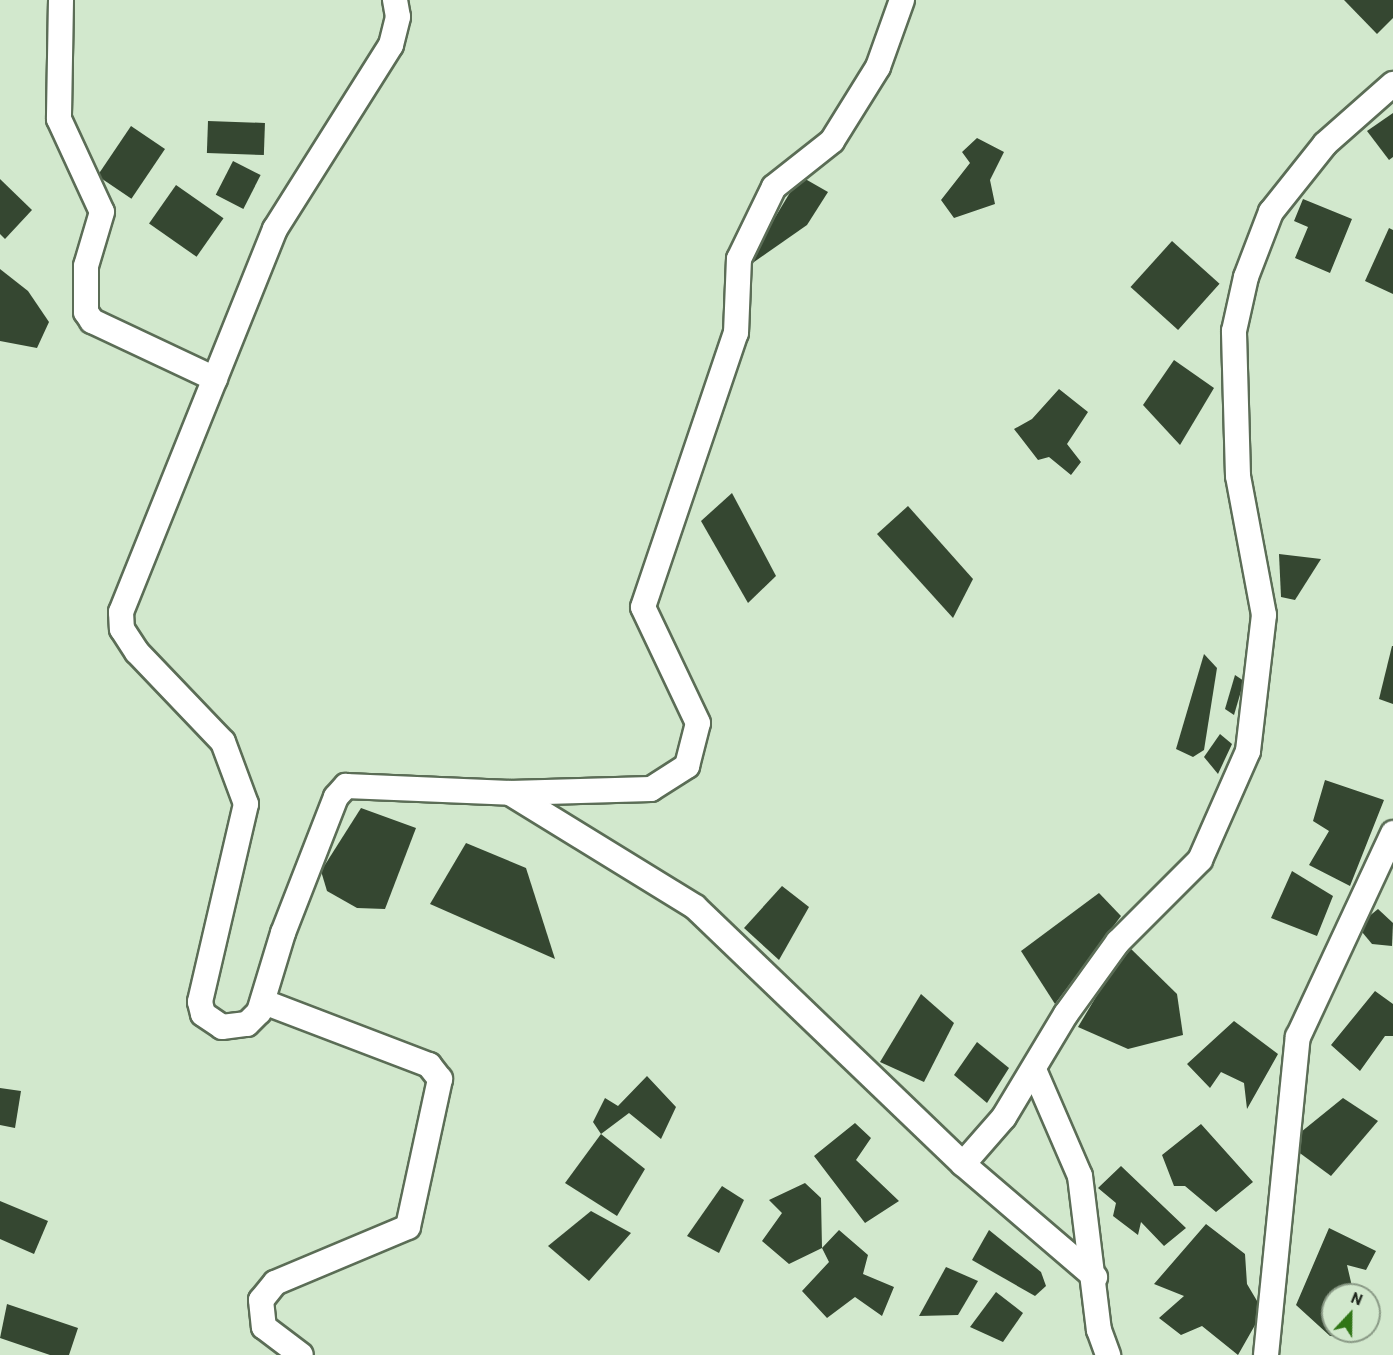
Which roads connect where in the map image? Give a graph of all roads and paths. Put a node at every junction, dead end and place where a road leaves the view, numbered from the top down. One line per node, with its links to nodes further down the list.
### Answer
1 (61, 0): 5 (street)
2 (395, 0): 5 (street)
3 (902, 0): 6 (street)
4 (1393, 84): 9 (street)
5 (214, 379): 8 (street)
6 (510, 793): 8 (street); 10 (street)
7 (1393, 833): 14 (street)
8 (264, 1002): 12 (street)
9 (1035, 1072): 10 (street); 11 (street)
10 (963, 1164): 11 (street)
11 (1095, 1277): 13 (street)
12 (301, 1355)
13 (1108, 1355)
14 (1266, 1355)

